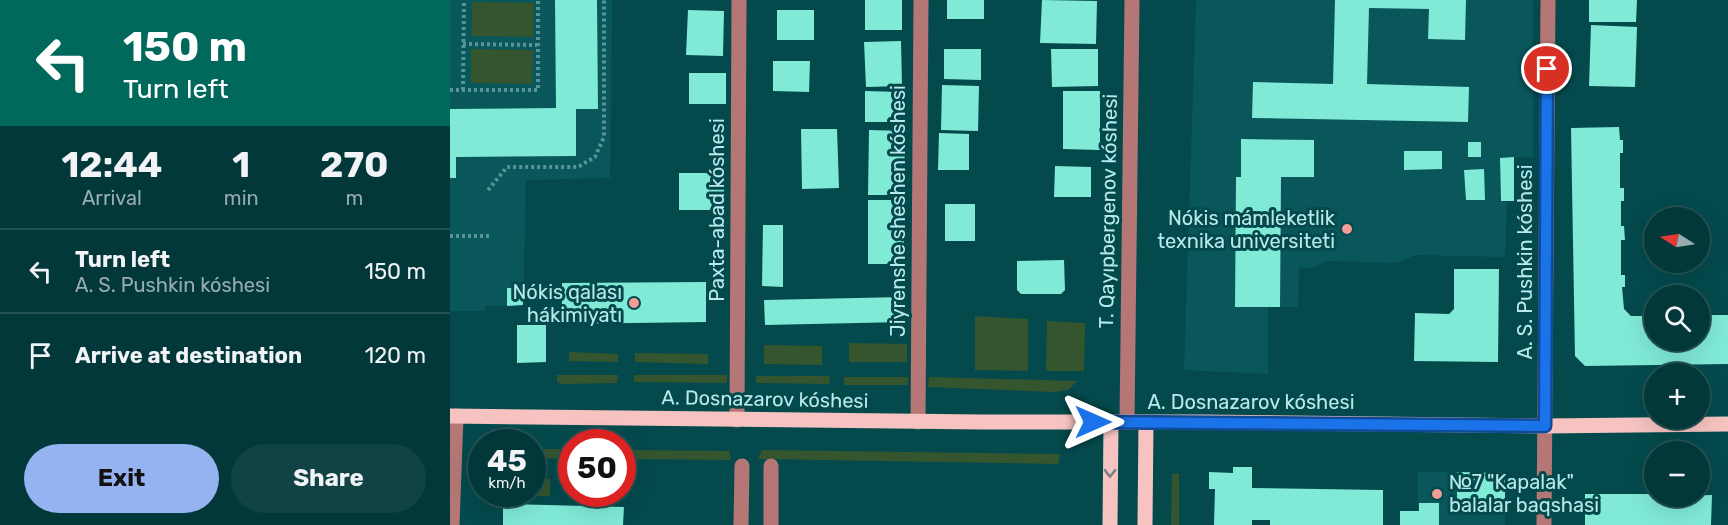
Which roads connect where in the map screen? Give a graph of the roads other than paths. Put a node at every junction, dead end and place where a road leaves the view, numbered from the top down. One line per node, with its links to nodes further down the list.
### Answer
1 (739, 0): 6 (street, Paxta-abad kóshesi)
2 (921, 0): 7 (street, Jiyrenshe sheshen kóshesi)
3 (1132, 0): 8 (street, T. Qayıpbergenov kóshesi)
4 (1548, 0): 11 (street, A. S. Pushkin kóshesi)
5 (453, 416): 6 (main road, A. Dosnazarov kóshesi); 14 (street)
6 (737, 420): 7 (main road, A. Dosnazarov kóshesi)
7 (918, 422): 8 (main road, A. Dosnazarov kóshesi)
8 (1119, 422): 9 (main road, A. Dosnazarov kóshesi); 17 (main road, T. Qayıpbergenov kóshesi, one-way to 17)
9 (1146, 422): 11 (main road, A. Dosnazarov kóshesi); 18 (main road)
10 (1728, 424): 11 (main road, A. Dosnazarov kóshesi)
11 (1545, 426): 19 (street, A. S. Pushkin kóshesi)
12 (742, 466): 15 (street)
13 (771, 466): 16 (street)
14 (452, 525)
15 (741, 525)
16 (771, 525)
17 (1110, 525)
18 (1145, 525)
19 (1544, 525)

